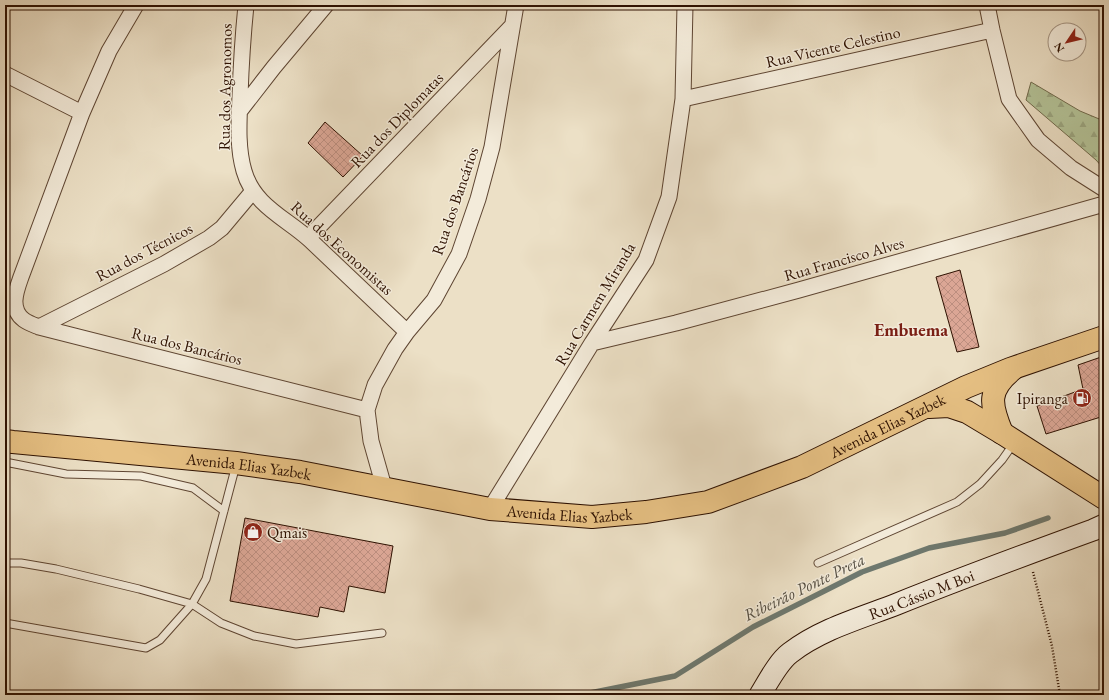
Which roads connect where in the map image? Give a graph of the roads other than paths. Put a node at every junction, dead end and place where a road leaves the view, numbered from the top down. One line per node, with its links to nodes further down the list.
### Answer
1 (136, 5): 12 (street, Rua dos Bancários)
2 (246, 5): 11 (street, Rua dos Agronomos)
3 (326, 5): 11 (street)
4 (516, 5): 7 (street, Rua dos Bancários)
5 (685, 5): 10 (street, Rua Carmem Miranda)
6 (987, 5): 8 (street)
7 (512, 26): 16 (street, Rua dos Diplomatas); 19 (street, Rua dos Bancários)
8 (992, 30): 10 (street, Rua Vicente Celestino); 13 (street)
9 (5, 74): 12 (street)
10 (683, 99): 21 (street, Rua Carmem Miranda)
11 (239, 112): 14 (street, Rua dos Agronomos)
12 (82, 113): 17 (street, Rua dos Bancários)
13 (1104, 188)
14 (253, 191): 16 (street, Rua dos Economistas); 18 (street, Rua dos Técnicos)
15 (1104, 204): 21 (street, Rua Francisco Alves)
16 (308, 238): 19 (street, Rua dos Economistas)
17 (10, 302): 18 (street, Rua dos Bancários)
18 (39, 327): 24 (street, Rua dos Bancários)
19 (407, 332): 24 (street, Rua dos Bancários)
20 (1104, 338): 22 (main road, Avenida Elias Yazbek)
21 (592, 344): 31 (street, Rua Carmem Miranda)
22 (1016, 367): 23 (main road, Avenida Elias Yazbek); 25 (main road)
23 (926, 407): 25 (main road); 31 (main road, Avenida Elias Yazbek)
24 (367, 410): 29 (street, Rua dos Bancários)
25 (1008, 437): 30 (main road); 34 (lane)
26 (5, 441): 28 (main road, Avenida Elias Yazbek)
27 (5, 462): 32 (lane)
28 (236, 463): 29 (main road, Avenida Elias Yazbek); 32 (lane)
29 (384, 487): 31 (main road, Avenida Elias Yazbek)
30 (1104, 498)
31 (490, 508)
32 (224, 511): 36 (lane)
33 (1104, 525): 39 (street, Rua Cássio M Boi)
34 (818, 562)
35 (5, 563): 36 (lane)
36 (192, 604): 37 (lane); 38 (lane)
37 (5, 623)
38 (382, 633)
39 (760, 695)

